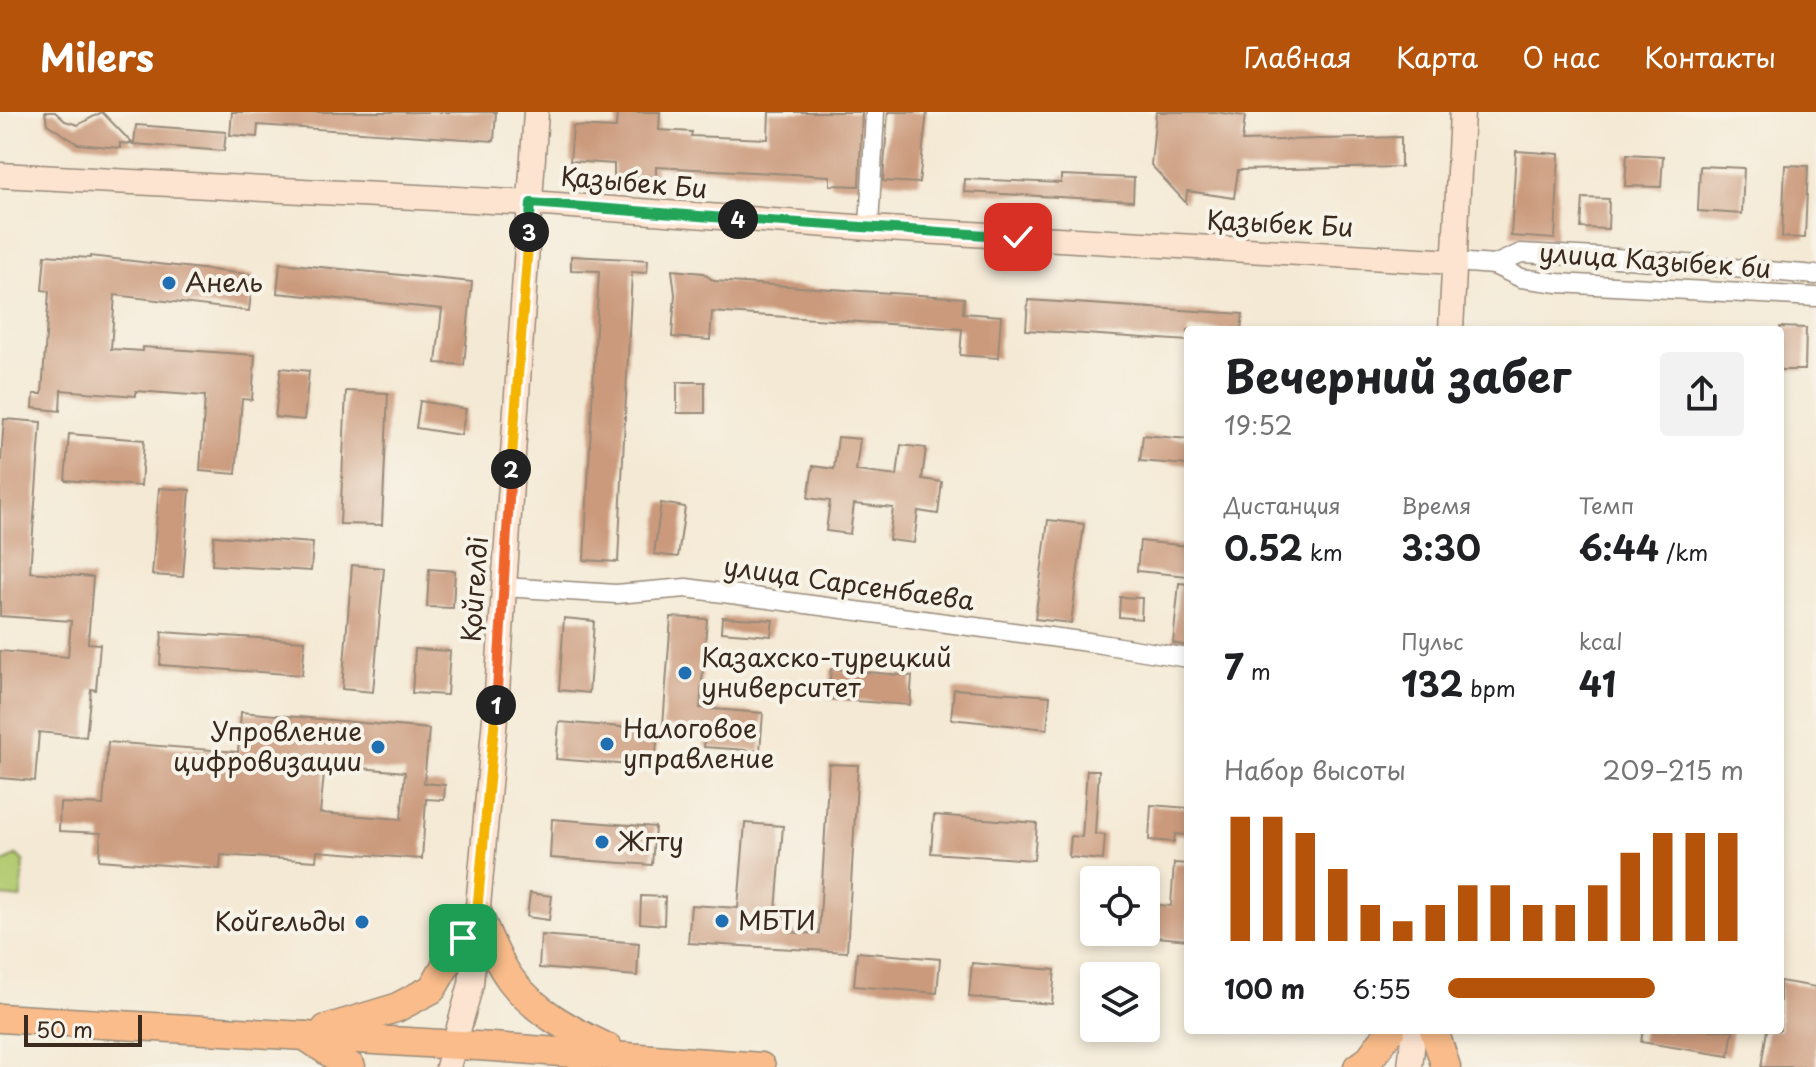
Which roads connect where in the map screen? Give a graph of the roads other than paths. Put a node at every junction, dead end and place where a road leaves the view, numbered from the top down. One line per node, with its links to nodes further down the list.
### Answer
1 (536, 112): 5 (street, Қойгелді)
2 (875, 112): 6 (street)
3 (1462, 112): 7 (street)
4 (0, 175): 5 (street, Қазыбек Би)
5 (531, 203): 6 (street, Қазыбек Би); 12 (street, Қойгелді)
6 (869, 228): 7 (street, Қазыбек Би)
7 (1455, 262): 8 (street, улица Казыбек би); 11 (street)
8 (1494, 265): 9 (street, улица Казыбек би); 10 (street, улица Казыбек би)
9 (1816, 275)
10 (1816, 297)
11 (1451, 326)
12 (503, 587): 13 (street, улица Сарсенбаева); 14 (street, Қойгелді)
13 (1184, 657)
14 (477, 912): 19 (main road); 20 (street, Қойгелді); 21 (main road)
15 (0, 1018): 19 (main road)
16 (1388, 1034): 25 (main road)
17 (1414, 1034): 26 (street)
18 (1435, 1034): 27 (main road)
19 (304, 1035): 20 (main road); 22 (main road)
20 (452, 1056): 21 (main road)
21 (627, 1057): 23 (main road); 24 (main road)
22 (351, 1067)
23 (552, 1067)
24 (761, 1067)
25 (1358, 1067)
26 (1410, 1067)
27 (1446, 1067)

